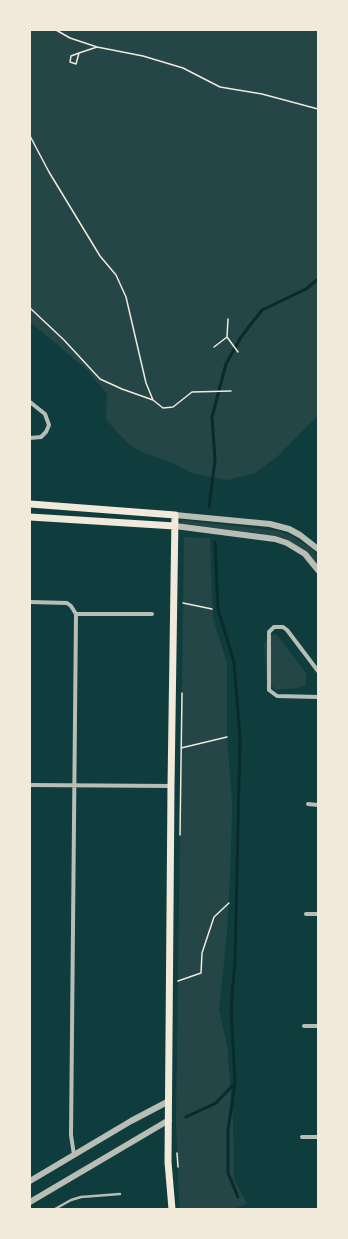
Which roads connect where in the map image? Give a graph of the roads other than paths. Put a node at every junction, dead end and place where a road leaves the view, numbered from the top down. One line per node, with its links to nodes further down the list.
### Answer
1 (30, 402): 2 (street)
2 (30, 438)
3 (30, 504): 4 (main road)
4 (176, 515): 6 (main road); 7 (street)
5 (30, 517): 6 (main road)
6 (175, 526): 8 (street); 16 (main road)
7 (318, 549)
8 (318, 570)
9 (30, 602): 10 (street)
10 (76, 614): 11 (street); 15 (street)
11 (152, 614)
12 (318, 671): 13 (street)
13 (318, 696)
14 (30, 785): 15 (street)
15 (75, 786): 16 (street); 27 (street)
16 (171, 786): 23 (main road)
17 (308, 804): 18 (street)
18 (318, 804)
19 (306, 914): 20 (street)
20 (318, 914)
21 (304, 1026): 22 (street)
22 (318, 1026)
23 (169, 1101): 24 (main road); 27 (street)
24 (169, 1120): 30 (street); 32 (main road)
25 (302, 1137): 26 (street)
26 (318, 1137)
27 (74, 1154): 28 (street)
28 (30, 1181)
29 (120, 1194): 31 (lane)
30 (30, 1202)
31 (55, 1209)
32 (172, 1209)

